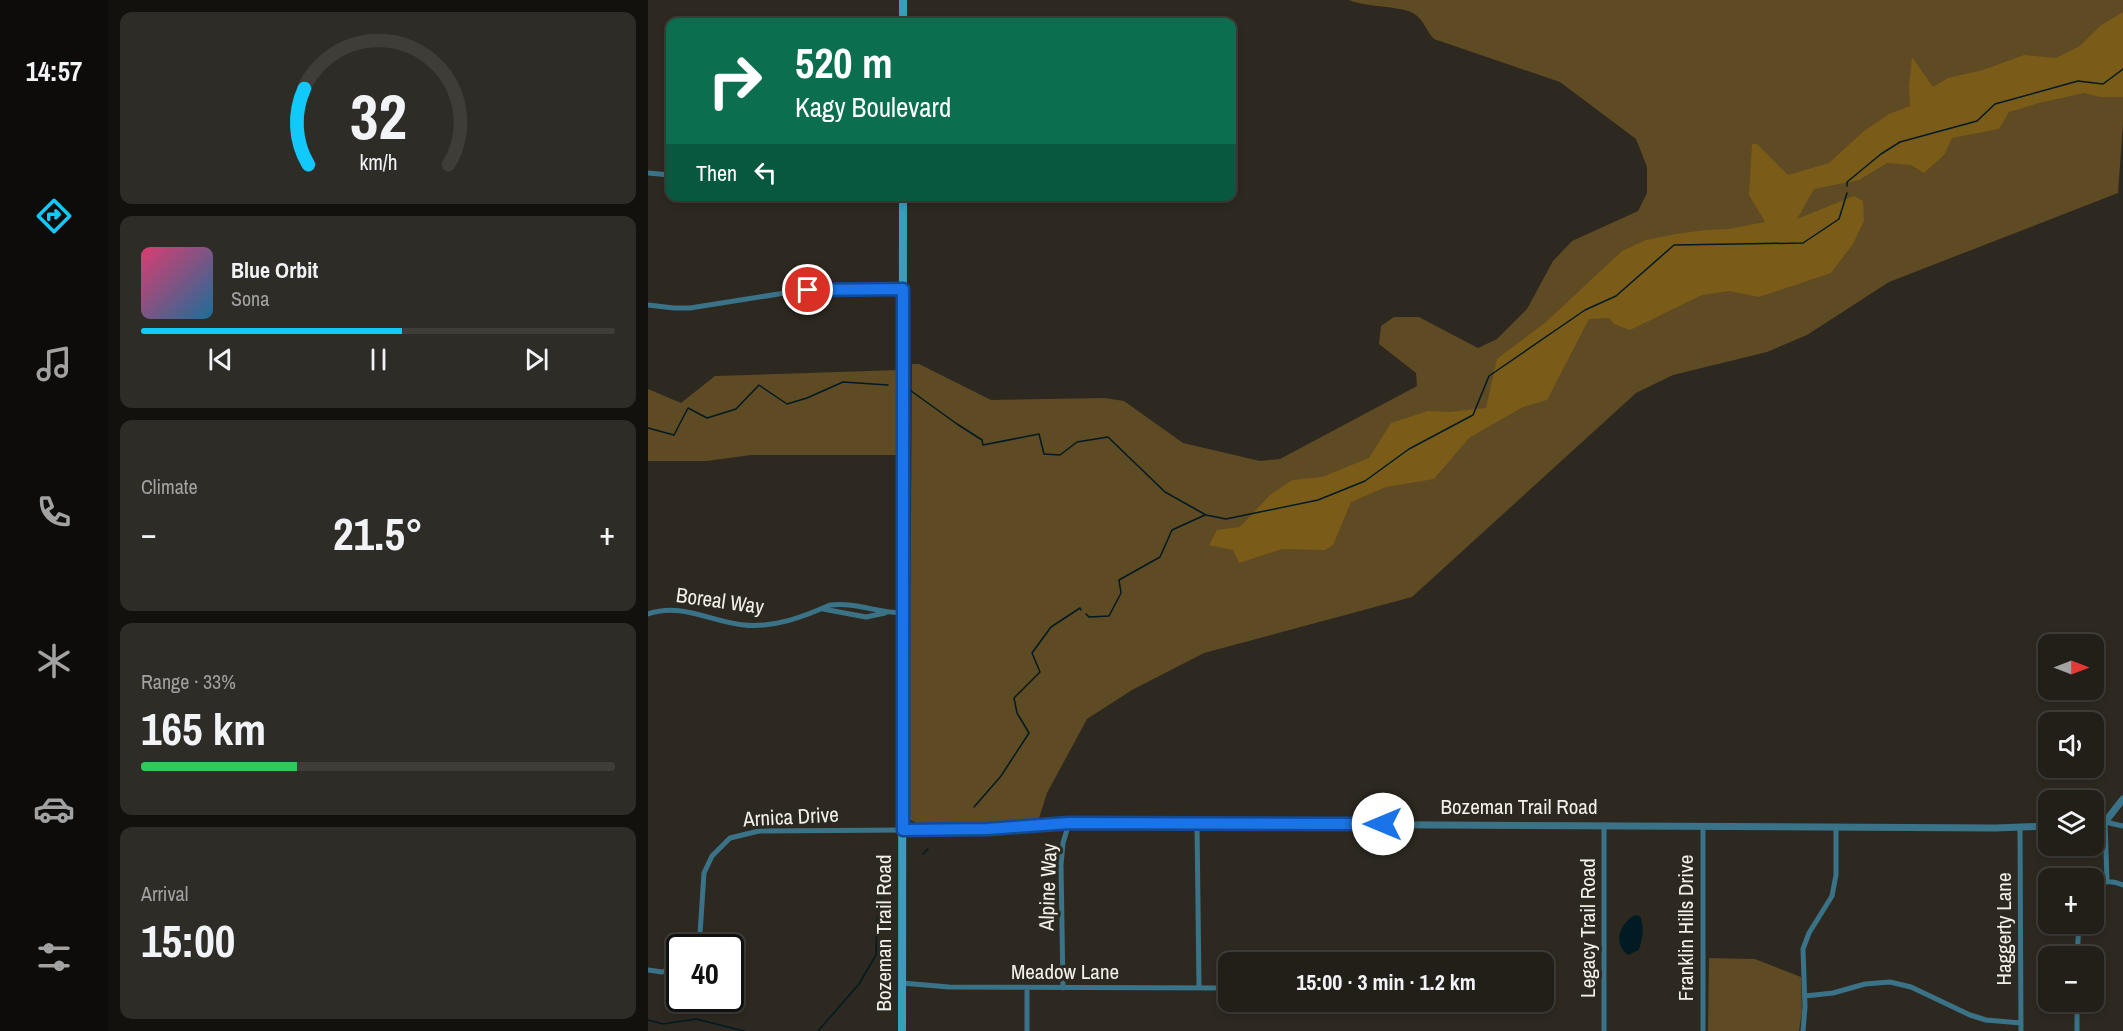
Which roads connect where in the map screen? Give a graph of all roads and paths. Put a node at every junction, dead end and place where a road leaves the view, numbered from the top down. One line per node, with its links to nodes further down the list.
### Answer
1 (903, 0): 2 (main road)
2 (903, 18)
3 (648, 173): 4 (street)
4 (666, 175)
5 (903, 201): 6 (main road)
6 (903, 289): 7 (street); 10 (main road)
7 (648, 305)
8 (822, 609): 9 (street, Boreal Way); 9 (street, Boreal Way); 11 (street, Boreal Way)
9 (886, 613): 10 (street, Boreal Way)
10 (903, 613): 22 (main road)
11 (648, 614)
12 (2123, 799): 13 (street)
13 (2106, 822): 19 (street); 23 (street)
14 (1069, 823): 15 (street, Bozeman Trail Road); 22 (street, Bozeman Trail Road); 32 (street, Alpine Way)
15 (1197, 824): 16 (street, Bozeman Trail Road); 30 (street)
16 (1604, 825): 17 (street, Bozeman Trail Road); 39 (street, Legacy Trail Road)
17 (1703, 826): 21 (street, Bozeman Trail Road); 40 (street, Franklin Hills Drive)
18 (2038, 826): 20 (street, Bozeman Trail Road)
19 (2123, 826)
20 (2020, 827): 21 (street, Bozeman Trail Road); 36 (street, Haggerty Lane)
21 (1836, 828): 34 (street)
22 (903, 830): 26 (street, Arnica Drive); 29 (main road, Bozeman Trail Road)
23 (2107, 881): 24 (street); 25 (street)
24 (2104, 882)
25 (2123, 885)
26 (700, 934)
27 (648, 970): 28 (street)
28 (666, 971)
29 (902, 983): 31 (street, Meadow Lane); 37 (main road, Bozeman Trail Road)
30 (1199, 987): 32 (street, Meadow Lane); 33 (street, Meadow Lane)
31 (1027, 988): 32 (street, Meadow Lane); 38 (street)
32 (1063, 988)
33 (1218, 988)
34 (1805, 996): 36 (street); 41 (street)
35 (2077, 1012): 43 (street)
36 (2021, 1023): 42 (street, Haggerty Lane)
37 (902, 1031)
38 (1027, 1031)
39 (1604, 1031)
40 (1703, 1031)
41 (1803, 1031)
42 (2021, 1031)
43 (2077, 1031)

